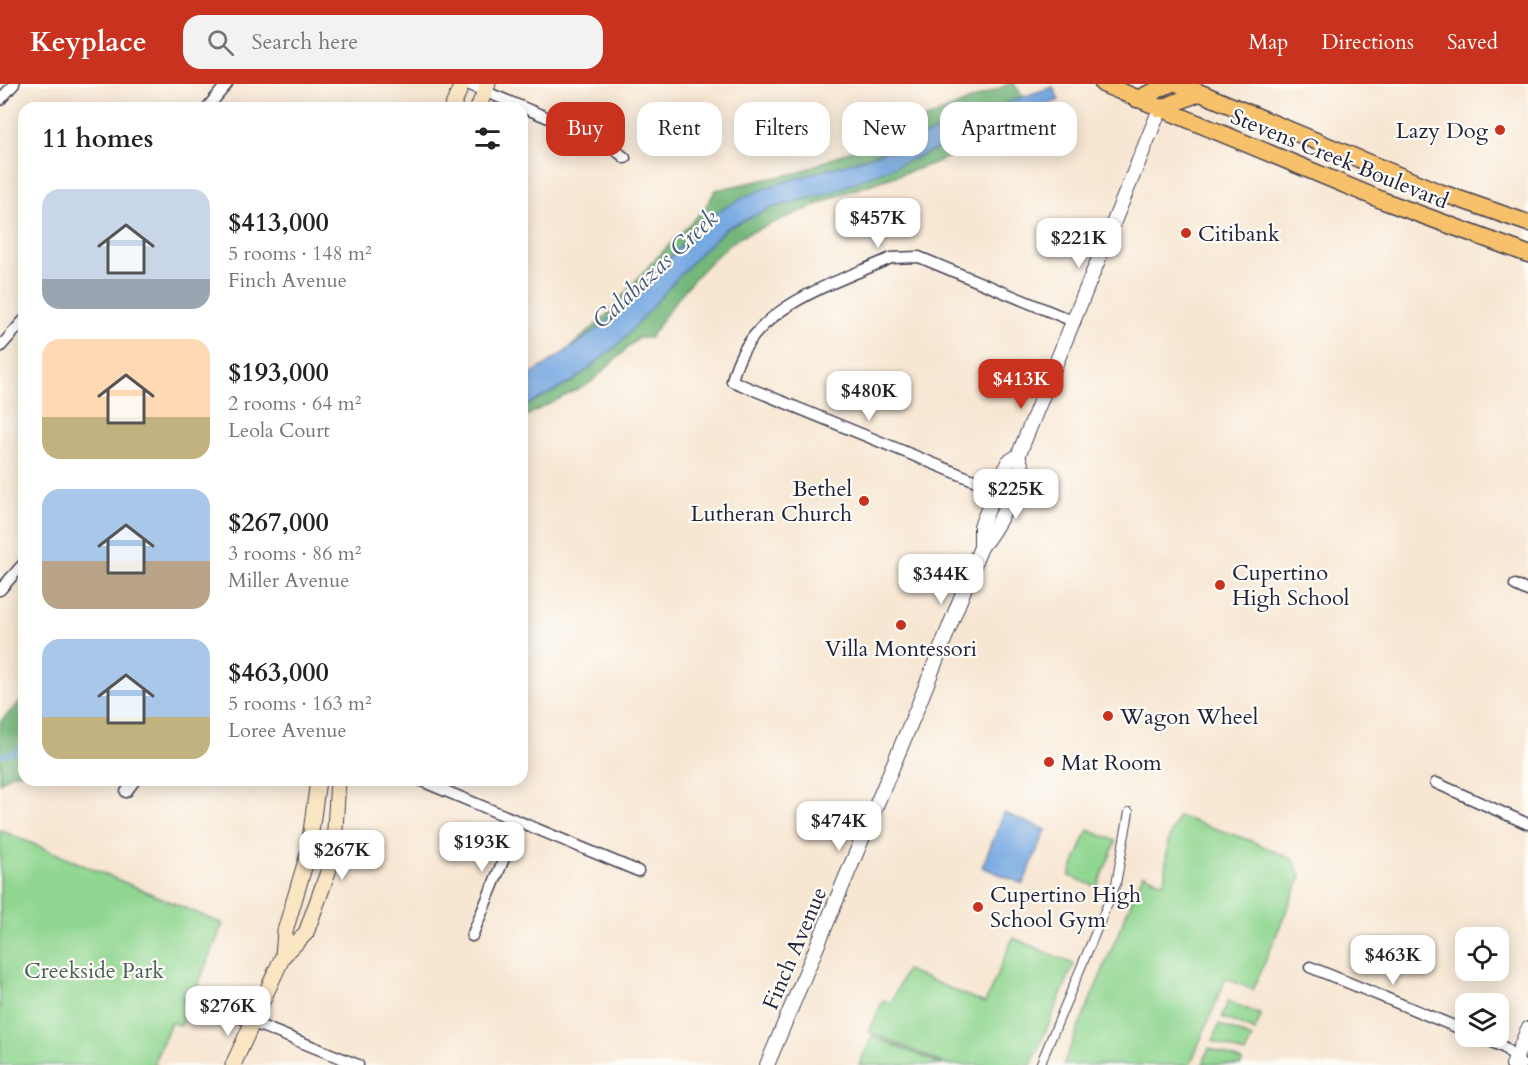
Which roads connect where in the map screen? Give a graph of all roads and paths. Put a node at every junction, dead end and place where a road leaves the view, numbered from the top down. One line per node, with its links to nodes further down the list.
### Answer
1 (14, 84): 10 (street)
2 (227, 84): 11 (street)
3 (462, 84): 12 (main road)
4 (467, 84): 7 (street)
5 (1103, 84): 9 (main road, Stevens Creek Boulevard)
6 (1159, 86): 9 (main road); 16 (main road)
7 (486, 88): 13 (main road); 14 (street)
8 (1178, 89): 16 (main road); 17 (main road); 19 (main road, Stevens Creek Boulevard)
9 (1137, 99): 16 (main road, Stevens Creek Boulevard)
10 (0, 100)
11 (212, 102)
12 (454, 102)
13 (480, 102)
14 (517, 102)
15 (528, 107): 18 (street)
16 (1160, 109): 17 (main road, Stevens Creek Boulevard); 21 (street, Finch Avenue)
17 (1188, 120): 20 (main road, Stevens Creek Boulevard)
18 (625, 158)
19 (1528, 223)
20 (1528, 254)
21 (1075, 322): 24 (street, Finch Avenue); 25 (street)
22 (18, 327): 23 (street)
23 (0, 348)
24 (1018, 456): 25 (street, Finch Avenue); 26 (street, Finch Avenue)
25 (996, 490): 26 (street); 27 (street, Finch Avenue)
26 (1010, 495): 27 (street, Finch Avenue)
27 (981, 547): 53 (street, Finch Avenue)
28 (18, 569): 30 (street)
29 (1515, 585): 31 (street)
30 (0, 590)
31 (1528, 591)
32 (1436, 783): 40 (street)
33 (130, 786): 37 (street)
34 (317, 786): 43 (main road)
35 (338, 786): 43 (main road)
36 (433, 786): 39 (street)
37 (126, 792)
38 (1129, 812): 54 (street)
39 (519, 822): 41 (street); 42 (street)
40 (1528, 824)
41 (638, 871)
42 (472, 936)
43 (284, 956): 46 (main road)
44 (1310, 967): 47 (street)
45 (194, 999): 46 (street)
46 (252, 1023): 51 (main road); 52 (street)
47 (1455, 1026)
48 (1528, 1029): 50 (street)
49 (1503, 1047): 50 (street)
50 (1517, 1063)
51 (233, 1065)
52 (358, 1065)
53 (768, 1065)
54 (1040, 1065)

